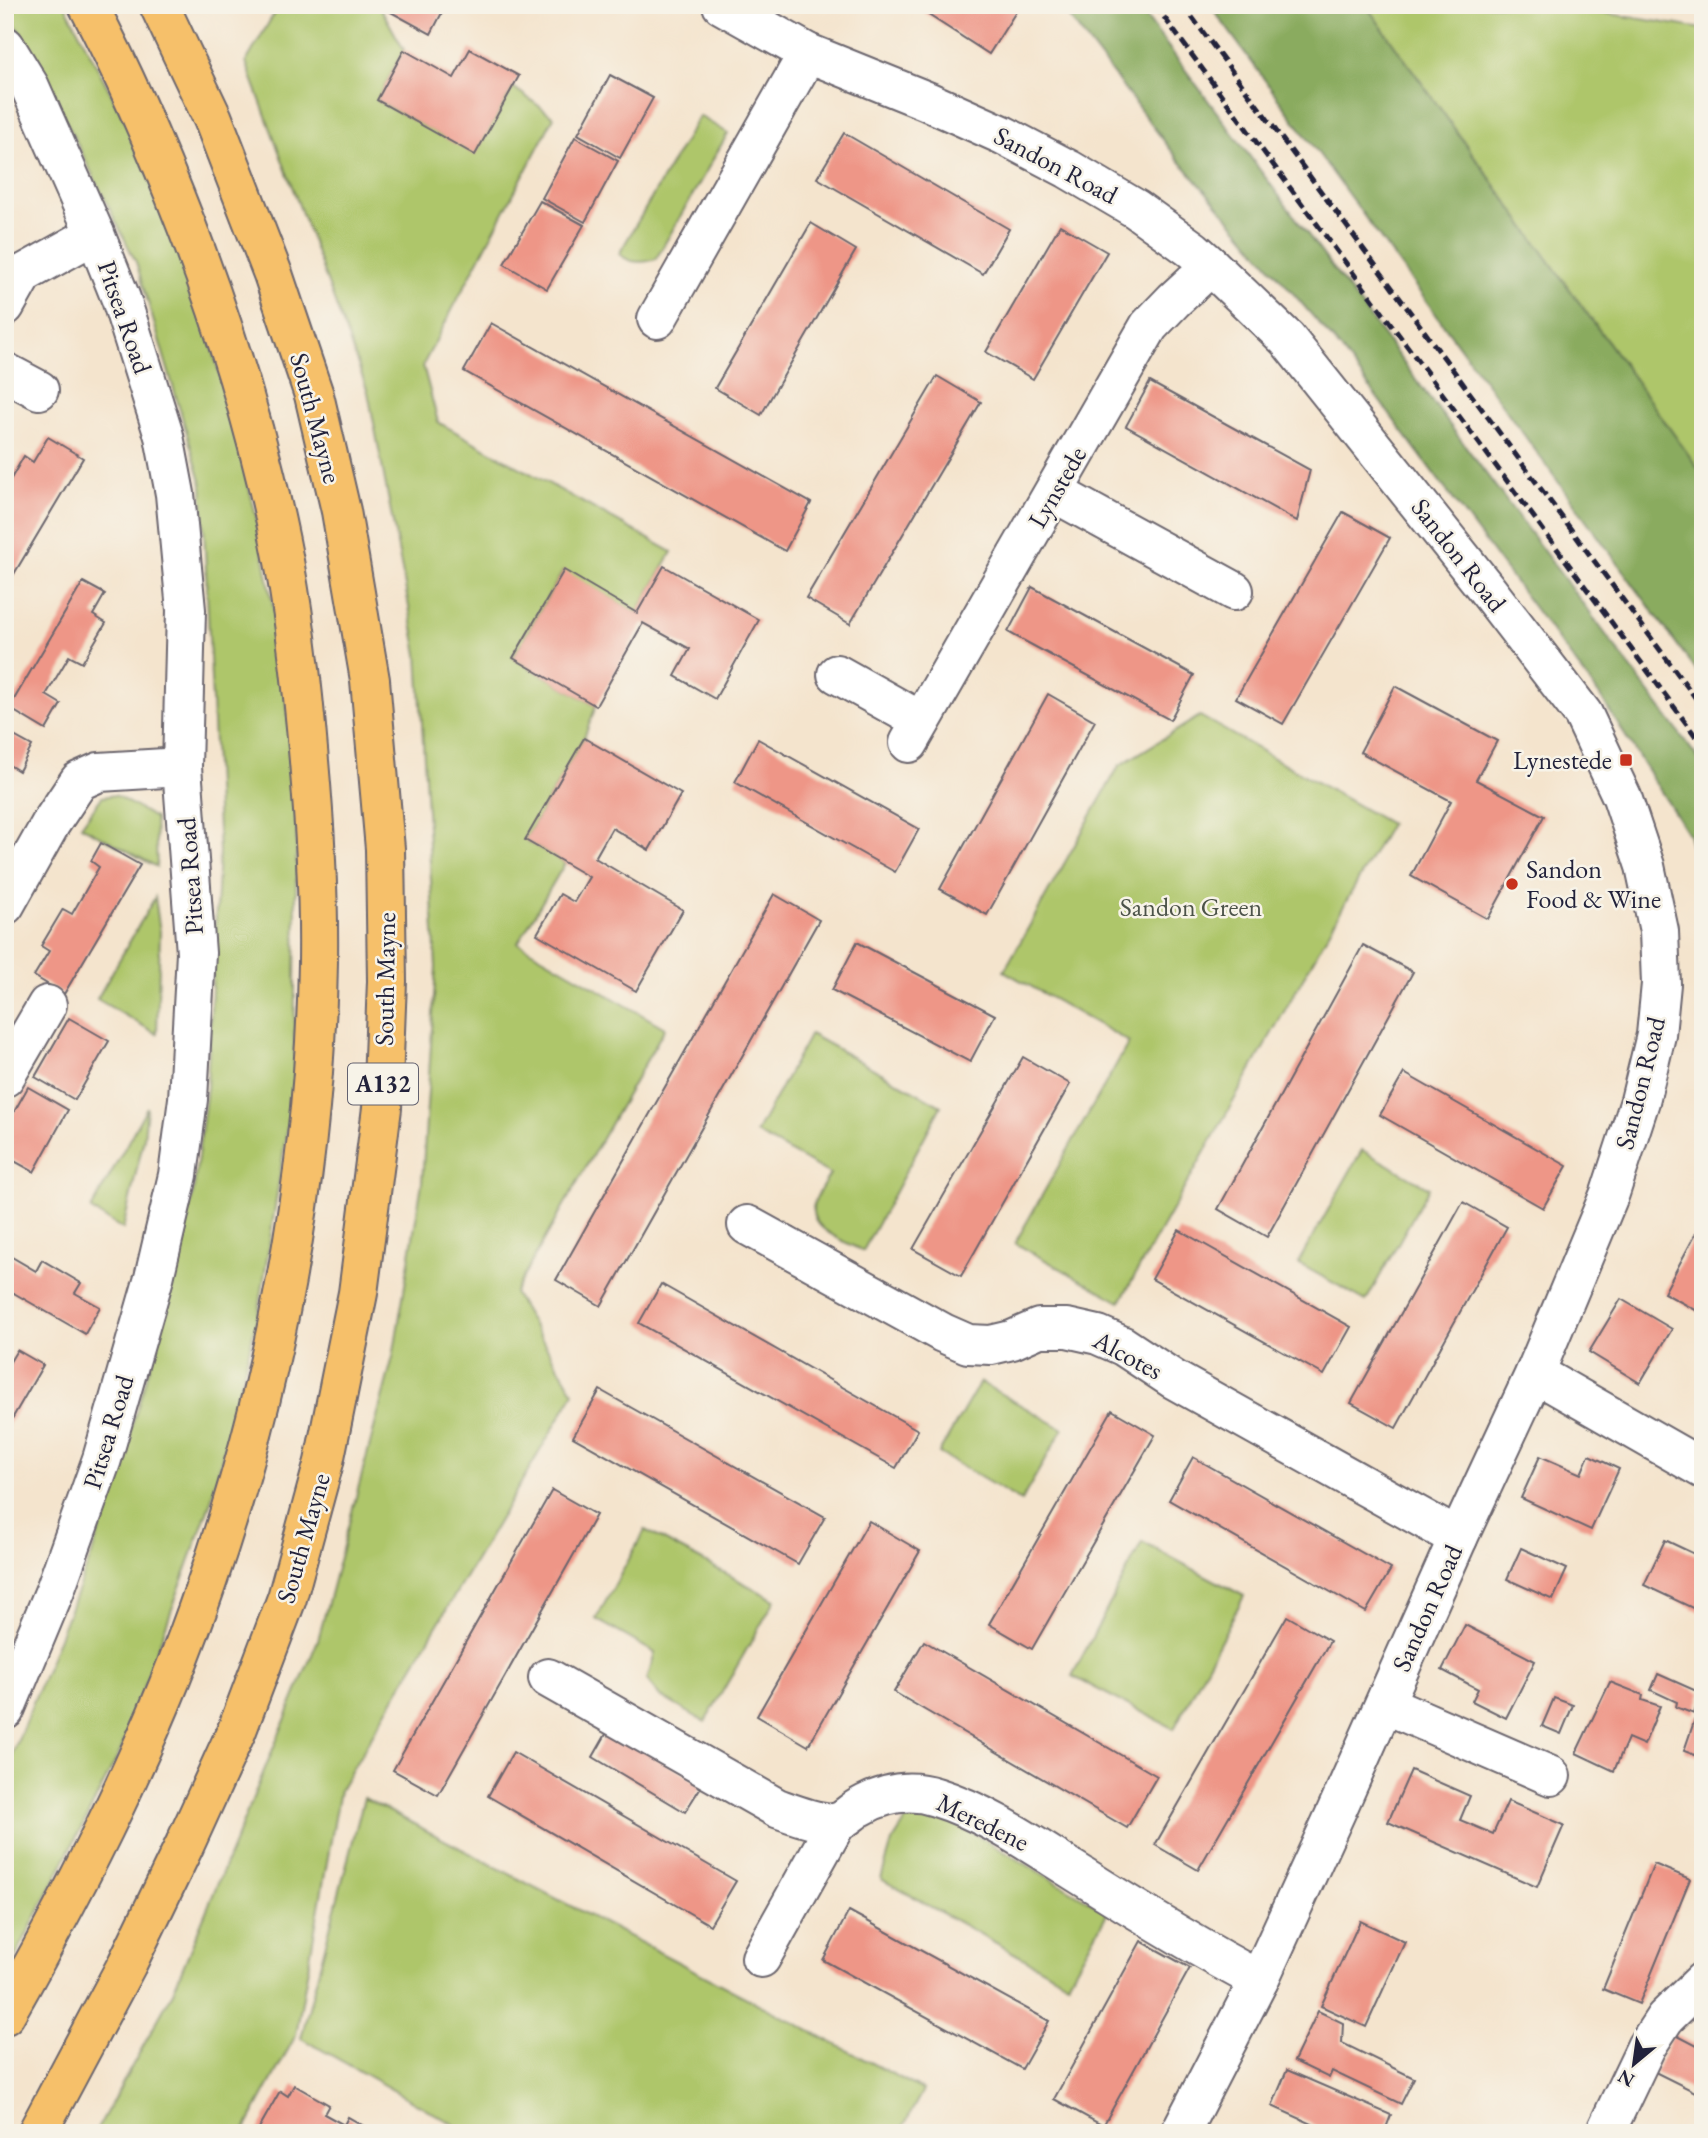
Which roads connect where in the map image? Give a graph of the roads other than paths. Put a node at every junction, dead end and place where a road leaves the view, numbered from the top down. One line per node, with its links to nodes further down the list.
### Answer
1 (88, 5): 31 (main road, A132)
2 (159, 5): 32 (main road, South Mayne / A132)
3 (722, 5): 5 (street, Sandon Road)
4 (5, 46): 6 (street, Pitsea Road)
5 (808, 53): 7 (street, Sandon Road); 9 (street)
6 (95, 234): 8 (street); 15 (street, Pitsea Road)
7 (1210, 266): 12 (street, Lynstede); 20 (street, Sandon Road)
8 (5, 306)
9 (657, 319)
10 (5, 372): 11 (street)
11 (38, 390)
12 (1055, 492): 13 (street); 14 (street, Lynstede)
13 (1234, 591)
14 (837, 674)
15 (182, 767): 16 (street); 25 (street, Pitsea Road)
16 (5, 905)
17 (47, 1005): 18 (street)
18 (5, 1077)
19 (747, 1225): 22 (street, Alcotes)
20 (1535, 1373): 21 (street); 22 (street, Sandon Road)
21 (1703, 1469)
22 (1458, 1538): 24 (street, Sandon Road)
23 (548, 1678): 27 (street)
24 (1385, 1704): 26 (street); 29 (street, Sandon Road)
25 (5, 1710)
26 (1551, 1776)
27 (837, 1822): 28 (street); 29 (street, Meredene)
28 (761, 1958)
29 (1259, 1980): 33 (street, Sandon Road)
30 (1703, 1981): 34 (street)
31 (5, 2015)
32 (37, 2133)
33 (1180, 2133)
34 (1605, 2133)

